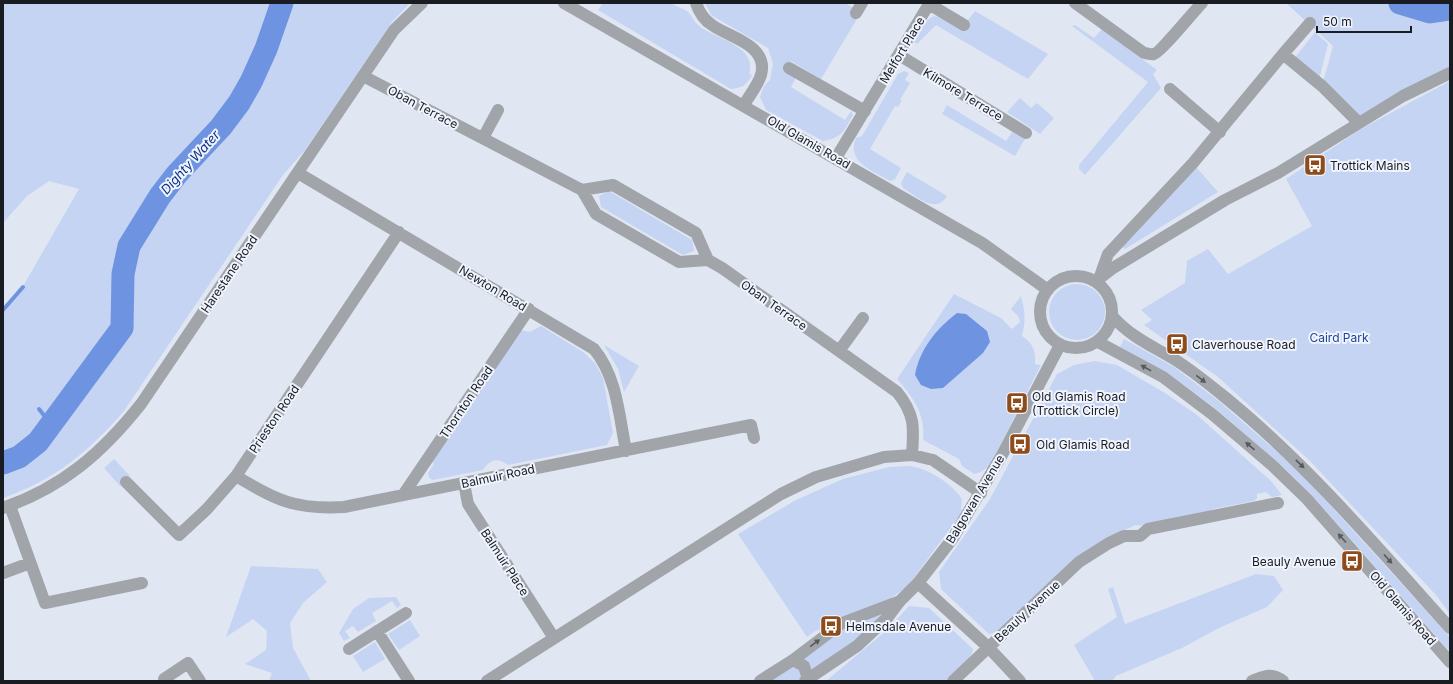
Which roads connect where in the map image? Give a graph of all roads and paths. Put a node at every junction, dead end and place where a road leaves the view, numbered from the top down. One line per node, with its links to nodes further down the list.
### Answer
1 (422, 3): 12 (street, Harestane Road)
2 (564, 3): 14 (street, Old Glamis Road)
3 (696, 3): 14 (street)
4 (1075, 3): 5 (street)
5 (1202, 3)
6 (1310, 23): 8 (street)
7 (964, 25): 9 (street, Melfort Place)
8 (1283, 54): 17 (street); 18 (street)
9 (899, 55): 16 (street, Melfort Place); 19 (street, Kilmore Terrace)
10 (789, 68): 16 (street)
11 (1450, 73): 17 (street)
12 (363, 76): 20 (street, Oban Terrace); 22 (street, Harestane Road)
13 (1170, 89): 18 (street)
14 (744, 105): 21 (street, Old Glamis Road)
15 (498, 110): 20 (street)
16 (865, 111): 21 (street, Melfort Place)
17 (1358, 122): 26 (street)
18 (1220, 132): 26 (street)
19 (1026, 133)
20 (483, 138): 23 (street, Oban Terrace)
21 (836, 158): 27 (street, Old Glamis Road)
22 (298, 173): 24 (street, Newton Road); 43 (street, Harestane Road)
23 (582, 190): 25 (street); 25 (street)
24 (399, 232): 28 (street, Newton Road); 37 (street, Prieston Road)
25 (708, 260): 33 (street, Oban Terrace)
26 (1098, 280): 27 (street); 29 (street)
27 (1048, 290): 32 (street)
28 (529, 309): 35 (street, Newton Road); 41 (street, Thornton Road)
29 (1113, 317): 31 (street); 50 (street, Old Glamis Road, one-way to 50)
30 (863, 318): 33 (street)
31 (1098, 342): 32 (street); 56 (street, Old Glamis Road, one-way to 31)
32 (1060, 345): 40 (street, Balgowan Avenue)
33 (839, 351): 36 (street, Oban Terrace)
34 (754, 438): 35 (street, Balmuir Road)
35 (626, 451): 39 (street, Balmuir Road)
36 (912, 455): 40 (street); 52 (street)
37 (236, 476): 38 (street, Prieston Road); 41 (street, Balmuir Road)
38 (126, 482)
39 (464, 484): 41 (street, Balmuir Road); 52 (street, Balmuir Place)
40 (981, 493): 47 (street, Balgowan Avenue)
41 (403, 495)
42 (1278, 503): 53 (street, Beauly Avenue)
43 (6, 507): 44 (street)
44 (30, 563): 45 (street); 46 (street)
45 (3, 573)
46 (142, 583)
47 (918, 583): 48 (street, Balgowan Avenue); 53 (street)
48 (900, 602): 55 (street, Balgowan Avenue, one-way to 48); 57 (street, Balgowan Avenue)
49 (406, 613): 51 (street)
50 (1450, 628)
51 (377, 631): 54 (street); 60 (street)
52 (554, 638): 61 (street)
53 (988, 647): 63 (street, Beauly Avenue); 64 (street)
54 (349, 649)
55 (793, 660): 57 (street, Balgowan Avenue); 62 (street, Balgowan Avenue)
56 (1450, 662)
57 (806, 680)
58 (166, 681): 59 (street)
59 (200, 681)
60 (409, 681)
61 (487, 681)
62 (760, 681)
63 (953, 681)
64 (1020, 681)
65 (1252, 681): 66 (street)
66 (1283, 681)

